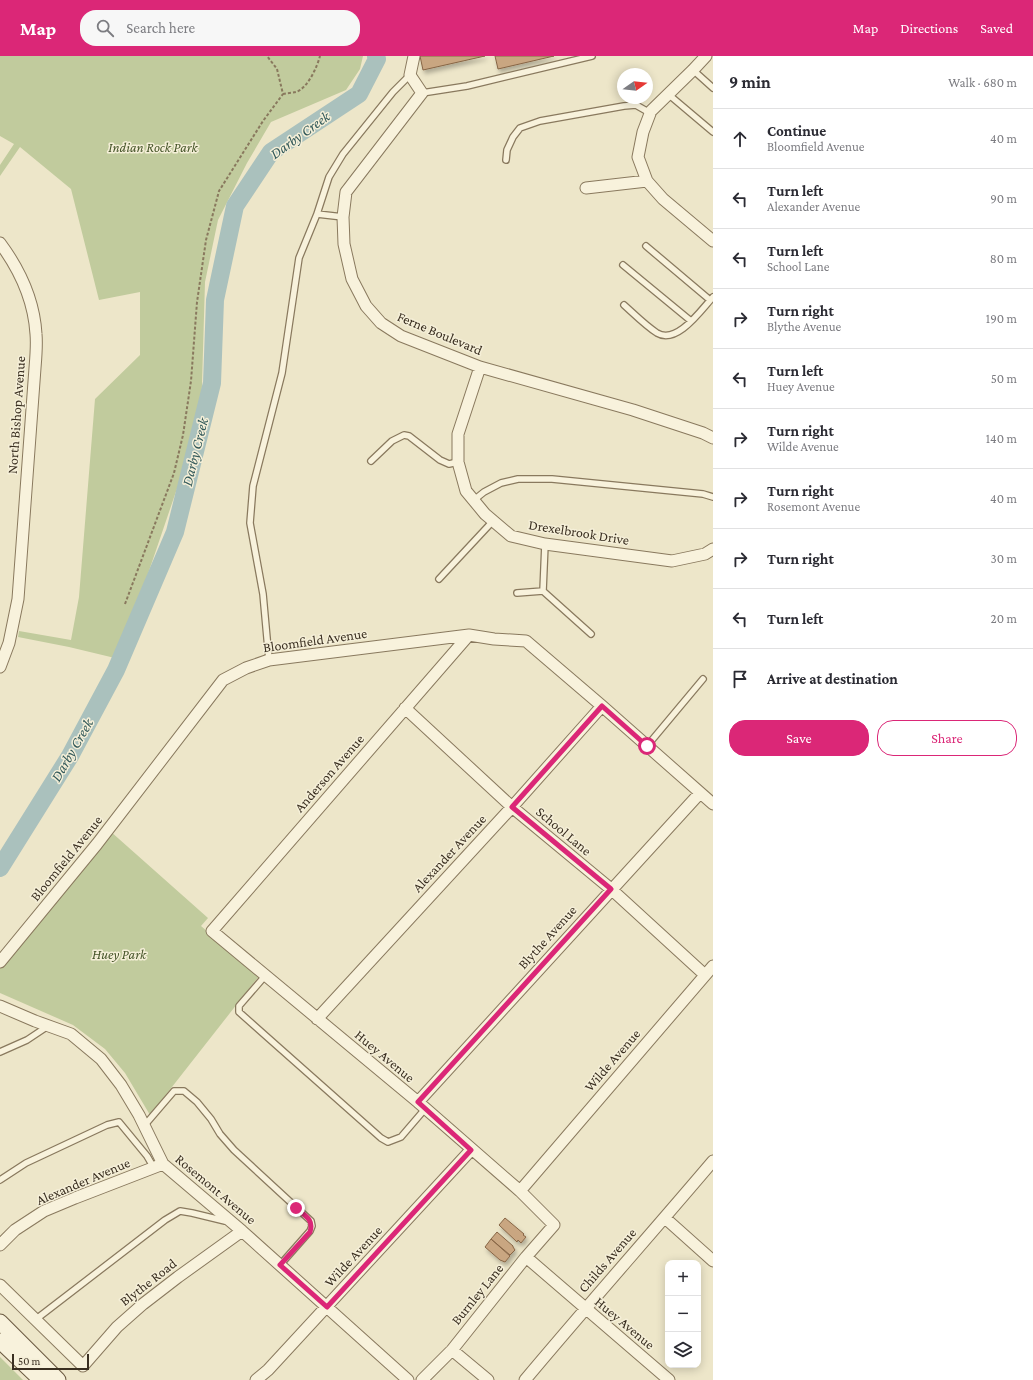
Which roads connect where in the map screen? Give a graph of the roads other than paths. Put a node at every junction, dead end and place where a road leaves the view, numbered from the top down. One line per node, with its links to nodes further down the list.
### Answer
1 (414, 56): 5 (street)
2 (592, 56): 7 (lane)
3 (706, 56): 4 (street)
4 (693, 70): 6 (lane); 8 (street)
5 (410, 75): 7 (street); 14 (lane)
6 (713, 88)
7 (422, 93): 15 (street, Ferne Boulevard)
8 (668, 94): 9 (street); 10 (lane)
9 (650, 113): 11 (lane); 12 (street)
10 (713, 132)
11 (506, 160)
12 (646, 181): 13 (street); 16 (street)
13 (586, 188)
14 (317, 214): 15 (lane); 37 (lane)
15 (343, 217): 23 (street, Ferne Boulevard)
16 (713, 241)
17 (0, 243): 38 (street, North Bishop Avenue)
18 (646, 246): 20 (lane)
19 (623, 265): 22 (lane)
20 (711, 298): 22 (lane)
21 (624, 306): 22 (lane)
22 (691, 321)
23 (480, 367): 24 (street, Ferne Boulevard); 26 (street, Drexelbrook Drive)
24 (713, 438)
25 (372, 461): 26 (lane)
26 (458, 462): 28 (street, Drexelbrook Drive)
27 (713, 497): 28 (lane)
28 (474, 500): 29 (street, Drexelbrook Drive)
29 (493, 521): 30 (street, Drexelbrook Drive); 32 (lane)
30 (545, 544): 31 (street, Drexelbrook Drive); 33 (lane)
31 (713, 549)
32 (439, 579)
33 (543, 591): 34 (lane); 35 (lane)
34 (518, 593)
35 (591, 634)
36 (469, 635): 37 (street, Bloomfield Avenue); 40 (street, Bloomfield Avenue); 41 (street, Anderson Avenue)
37 (269, 660): 48 (street, Bloomfield Avenue)
38 (0, 667)
39 (703, 679): 42 (lane)
40 (602, 706): 42 (street, Bloomfield Avenue); 45 (street, Alexander Avenue)
41 (405, 708): 45 (street, School Lane); 47 (street, Anderson Avenue)
42 (647, 746): 43 (street, Bloomfield Avenue)
43 (700, 793): 44 (street, Bloomfield Avenue); 46 (street, Blythe Avenue)
44 (713, 804)
45 (512, 807): 46 (street, School Lane); 53 (street, Alexander Avenue)
46 (611, 889): 50 (street, School Lane); 56 (street, Blythe Avenue)
47 (212, 931): 51 (street, Huey Avenue)
48 (0, 962)
49 (713, 966): 50 (street, Wilde Avenue)
50 (705, 975): 62 (street, Wilde Avenue)
51 (266, 976): 53 (street, Huey Avenue); 56 (lane)
52 (0, 1006): 54 (street, Rosemont Avenue)
53 (317, 1019): 56 (street, Huey Avenue)
54 (49, 1026): 55 (lane); 57 (street, Rosemont Avenue)
55 (0, 1052)
56 (421, 1105): 58 (street, Huey Avenue)
57 (144, 1126): 60 (street, Rosemont Avenue); 70 (lane)
58 (471, 1150): 62 (street, Huey Avenue); 72 (street, Wilde Avenue)
59 (713, 1161): 63 (street, Childs Avenue)
60 (158, 1166): 61 (lane); 64 (street, Rosemont Avenue); 67 (street, Alexander Avenue)
61 (0, 1180)
62 (520, 1191): 65 (street, Huey Avenue)
63 (665, 1218): 69 (street); 73 (street, Childs Avenue)
64 (232, 1222): 66 (street, Rosemont Avenue); 74 (lane)
65 (554, 1224): 68 (street, Burnley Lane)
66 (242, 1231): 70 (street, Rosemont Avenue); 74 (street, Blythe Road)
67 (0, 1245)
68 (526, 1257): 73 (street, Huey Avenue); 77 (street, Burnley Lane)
69 (713, 1261)
70 (280, 1265): 72 (street, Rosemont Avenue)
71 (0, 1285): 74 (street)
72 (327, 1307): 80 (street, Wilde Avenue); 81 (street, Rosemont Avenue)
73 (585, 1309): 84 (street, Childs Avenue); 85 (street, Huey Avenue)
74 (35, 1320)
75 (0, 1322): 79 (main road)
76 (0, 1341): 78 (main road)
77 (452, 1350): 82 (street, Burnley Lane); 83 (street)
78 (40, 1380)
79 (58, 1380)
80 (256, 1380)
81 (408, 1380)
82 (422, 1380)
83 (488, 1380)
84 (525, 1380)
85 (669, 1380)

